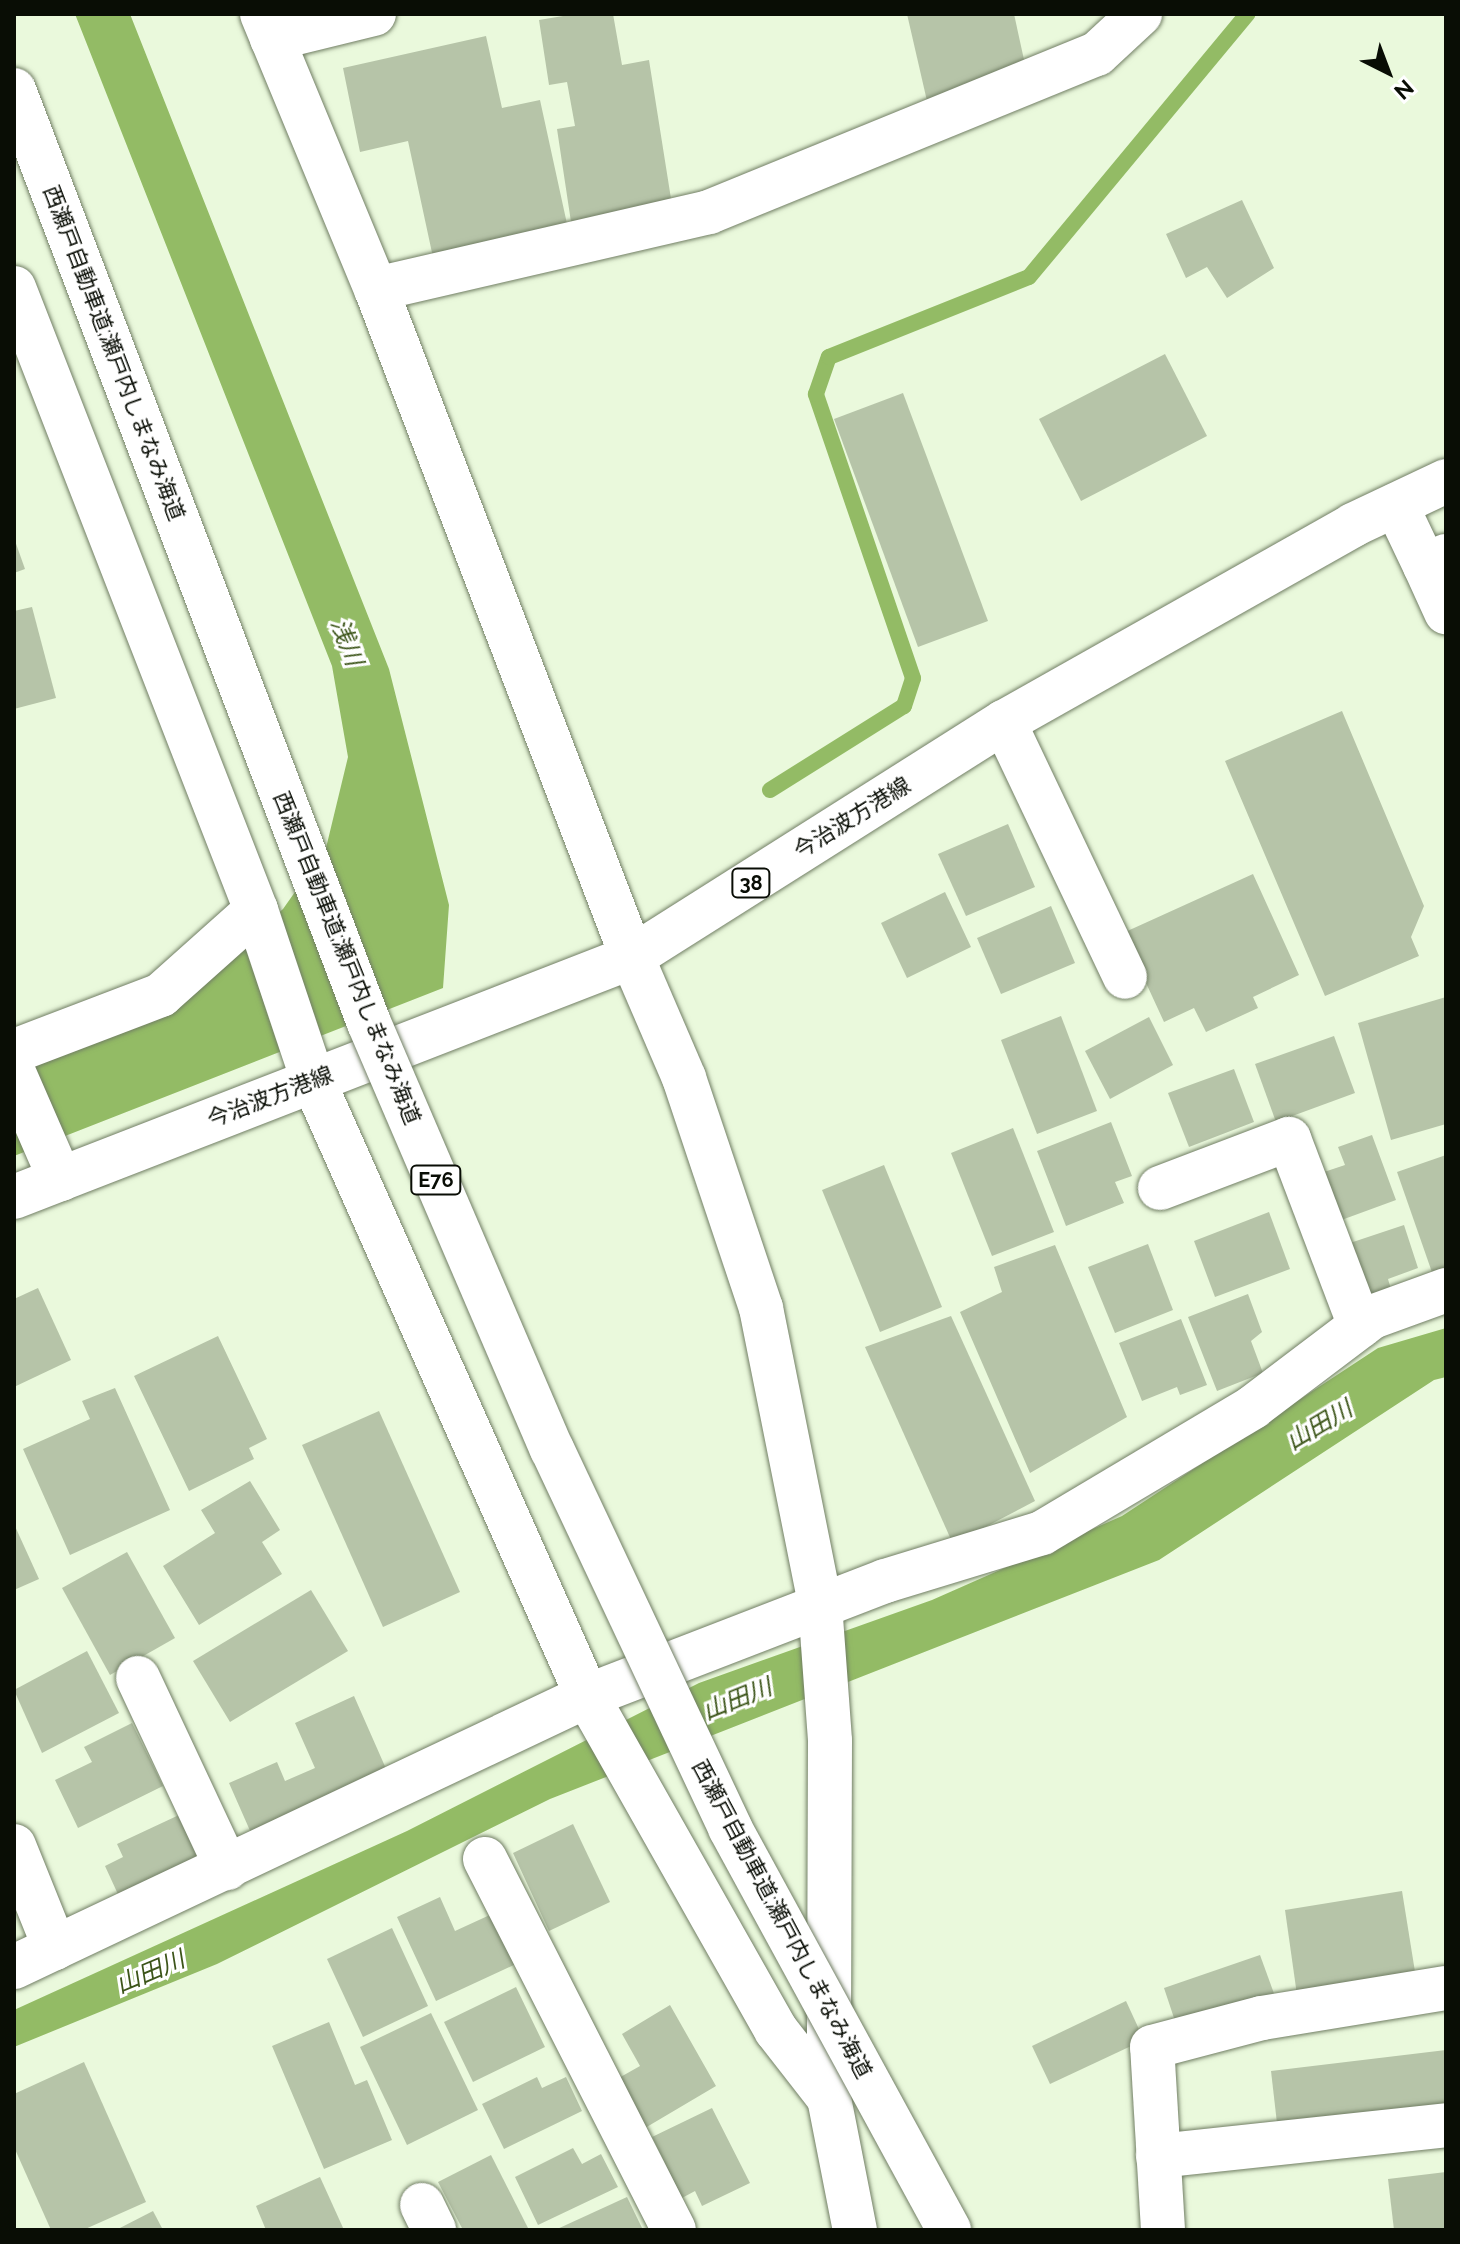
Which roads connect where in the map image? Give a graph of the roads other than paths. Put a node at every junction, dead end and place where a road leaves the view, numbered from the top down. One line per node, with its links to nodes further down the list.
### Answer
1 (374, 14): 3 (main road)
2 (1140, 14): 6 (main road)
3 (267, 26): 6 (main road)
4 (14, 90): 37 (main road, 西瀬戸自動車道;瀬戸内しまなみ海道 / E76, bridge)
5 (14, 288): 12 (main road)
6 (376, 289): 13 (main road)
7 (1446, 481): 8 (main road, 今治波方港線 / 38)
8 (1396, 505): 9 (main road); 11 (main road, 今治波方港線 / 38)
9 (1435, 561): 10 (main road)
10 (1446, 612)
11 (1004, 722): 13 (main road, 今治波方港線 / 38); 14 (main road)
12 (256, 910): 15 (main road); 17 (main road)
13 (632, 957): 17 (main road, 今治波方港線 / 38); 23 (main road)
14 (1125, 977)
15 (14, 1051)
16 (14, 1073): 18 (main road)
17 (313, 1080): 18 (main road, 今治波方港線 / 38); 25 (main road)
18 (59, 1177): 20 (main road, 今治波方港線 / 38)
19 (1160, 1188): 22 (main road)
20 (14, 1197)
21 (1446, 1290): 22 (main road)
22 (1360, 1326): 23 (main road)
23 (820, 1604): 25 (main road); 32 (main road)
24 (138, 1678): 28 (main road)
25 (587, 1696): 28 (main road); 32 (main road)
26 (14, 1846): 29 (main road)
27 (485, 1859): 35 (main road)
28 (227, 1868): 29 (main road)
29 (55, 1948): 30 (main road)
30 (14, 1967)
31 (1446, 1988): 34 (main road)
32 (829, 2098): 36 (main road)
33 (1446, 2125): 34 (main road)
34 (1158, 2156): 38 (main road)
35 (674, 2230)
36 (855, 2230)
37 (949, 2230)
38 (1163, 2230)

